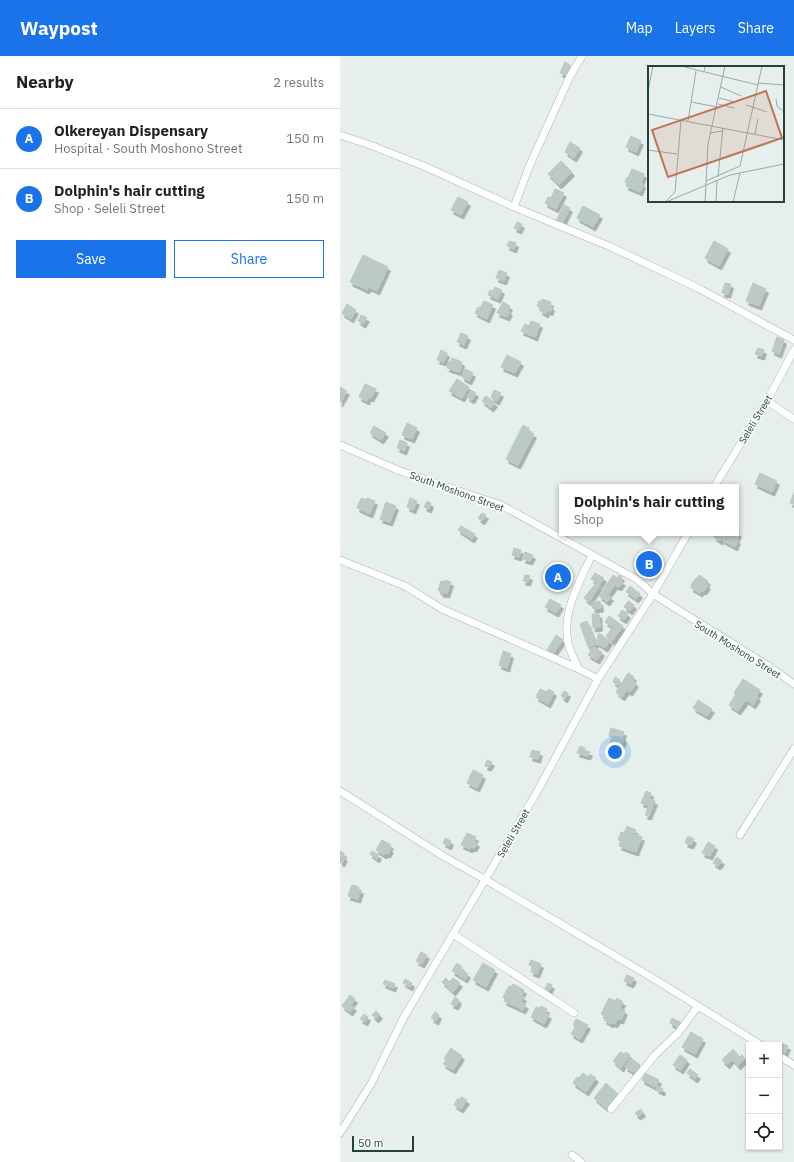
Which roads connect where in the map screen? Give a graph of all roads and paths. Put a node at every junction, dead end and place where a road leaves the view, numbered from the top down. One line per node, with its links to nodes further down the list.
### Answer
1 (582, 56): 3 (street)
2 (340, 135): 3 (street)
3 (514, 207): 4 (street)
4 (794, 340)
5 (794, 350): 6 (street, Seleli Street)
6 (767, 401): 7 (street); 9 (street, Seleli Street)
7 (794, 418)
8 (340, 444): 11 (street, South Moshono Street)
9 (716, 484)
10 (686, 536): 13 (street, Seleli Street)
11 (592, 555): 13 (street, South Moshono Street); 14 (street)
12 (340, 560): 14 (street)
13 (652, 594): 15 (street, Seleli Street); 16 (street, South Moshono Street)
14 (579, 669): 15 (street)
15 (598, 679): 20 (street, Seleli Street)
16 (794, 684)
17 (794, 749): 19 (street)
18 (340, 791): 20 (street)
19 (740, 835)
20 (486, 880): 21 (street, Seleli Street); 22 (street)
21 (453, 934): 23 (street); 28 (street, Seleli Street)
22 (698, 1006): 24 (street); 27 (street)
23 (574, 1013)
24 (756, 1042)
25 (782, 1058): 26 (street)
26 (794, 1065)
27 (611, 1109)
28 (340, 1133)
29 (572, 1154): 30 (street)
30 (581, 1162)

